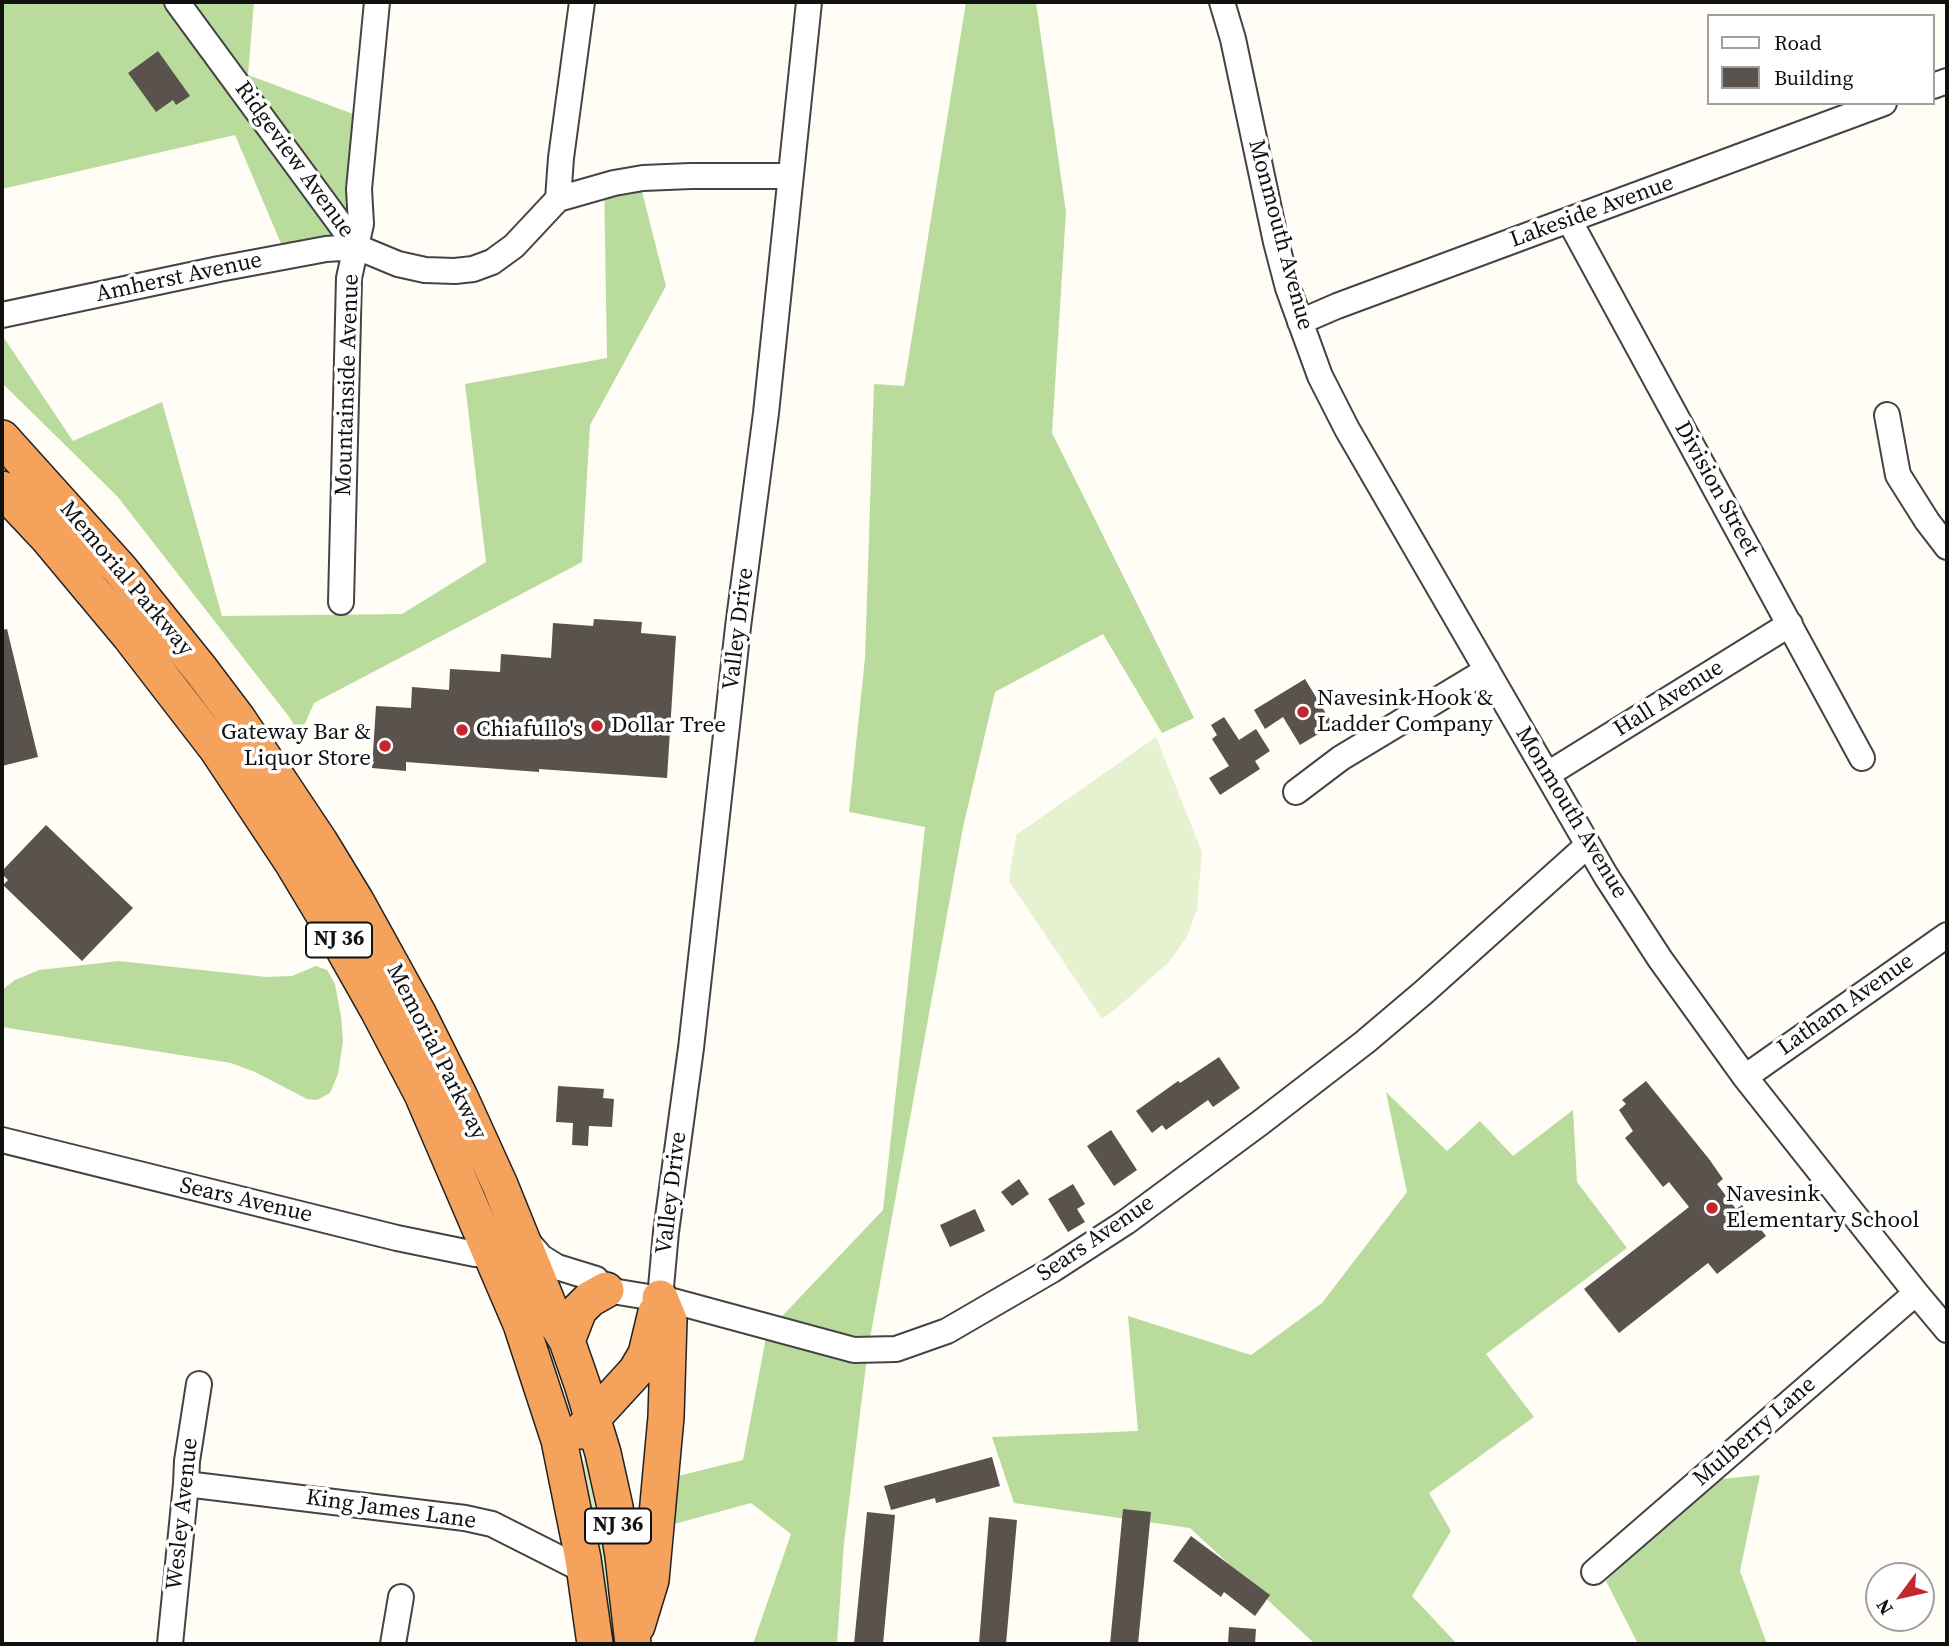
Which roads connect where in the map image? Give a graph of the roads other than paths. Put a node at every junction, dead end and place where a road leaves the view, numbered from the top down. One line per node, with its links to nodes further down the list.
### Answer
1 (177, 2): 10 (street, Ridgeview Avenue)
2 (377, 2): 10 (street, Mountainside Avenue)
3 (582, 2): 8 (street)
4 (809, 2): 7 (street, Valley Drive)
5 (1222, 2): 12 (street, Monmouth Avenue)
6 (1879, 105): 9 (street, Lakeside Avenue)
7 (790, 176): 8 (street); 31 (street, Valley Drive)
8 (558, 199): 10 (street, Ridgeview Avenue)
9 (1569, 220): 12 (street, Lakeside Avenue); 18 (street, Division Street)
10 (357, 247): 11 (street, Amherst Avenue); 17 (street, Mountainside Avenue)
11 (2, 315)
12 (1300, 322): 19 (street, Monmouth Avenue)
13 (1887, 415): 16 (street)
14 (2, 438): 27 (highway, Memorial Parkway / NJ 36)
15 (2, 489): 28 (highway, Memorial Parkway / NJ 36)
16 (1947, 547)
17 (341, 602)
18 (1790, 624): 20 (street, Division Street); 21 (street, Hall Avenue)
19 (1487, 670): 21 (street, Monmouth Avenue); 22 (street)
20 (1862, 758)
21 (1548, 774): 23 (street, Monmouth Avenue)
22 (1296, 792)
23 (1588, 845): 25 (street, Monmouth Avenue); 31 (street, Sears Avenue)
24 (1947, 934): 25 (street, Latham Avenue)
25 (1745, 1077): 30 (street, Monmouth Avenue)
26 (2, 1140): 28 (street, Sears Avenue)
27 (522, 1235): 29 (street, Sears Avenue); 33 (highway, Memorial Parkway / NJ 36)
28 (490, 1248): 36 (highway, Memorial Parkway / NJ 36)
29 (606, 1290): 31 (street, Sears Avenue); 33 (highway)
30 (1916, 1293): 32 (street, Monmouth Avenue); 39 (street, Mulberry Lane)
31 (660, 1298): 35 (highway); 41 (highway)
32 (1947, 1330)
33 (567, 1341): 35 (highway, Memorial Parkway / NJ 36)
34 (200, 1384): 37 (street, Wesley Avenue)
35 (592, 1417): 36 (highway); 41 (highway, Memorial Parkway / NJ 36)
36 (564, 1457): 38 (highway, Memorial Parkway / NJ 36)
37 (186, 1484): 38 (street, King James Lane); 42 (street, Wesley Avenue)
38 (585, 1571): 44 (highway, Memorial Parkway / NJ 36)
39 (1594, 1572)
40 (401, 1597): 43 (street)
41 (633, 1640)
42 (170, 1644)
43 (393, 1644)
44 (595, 1644)

